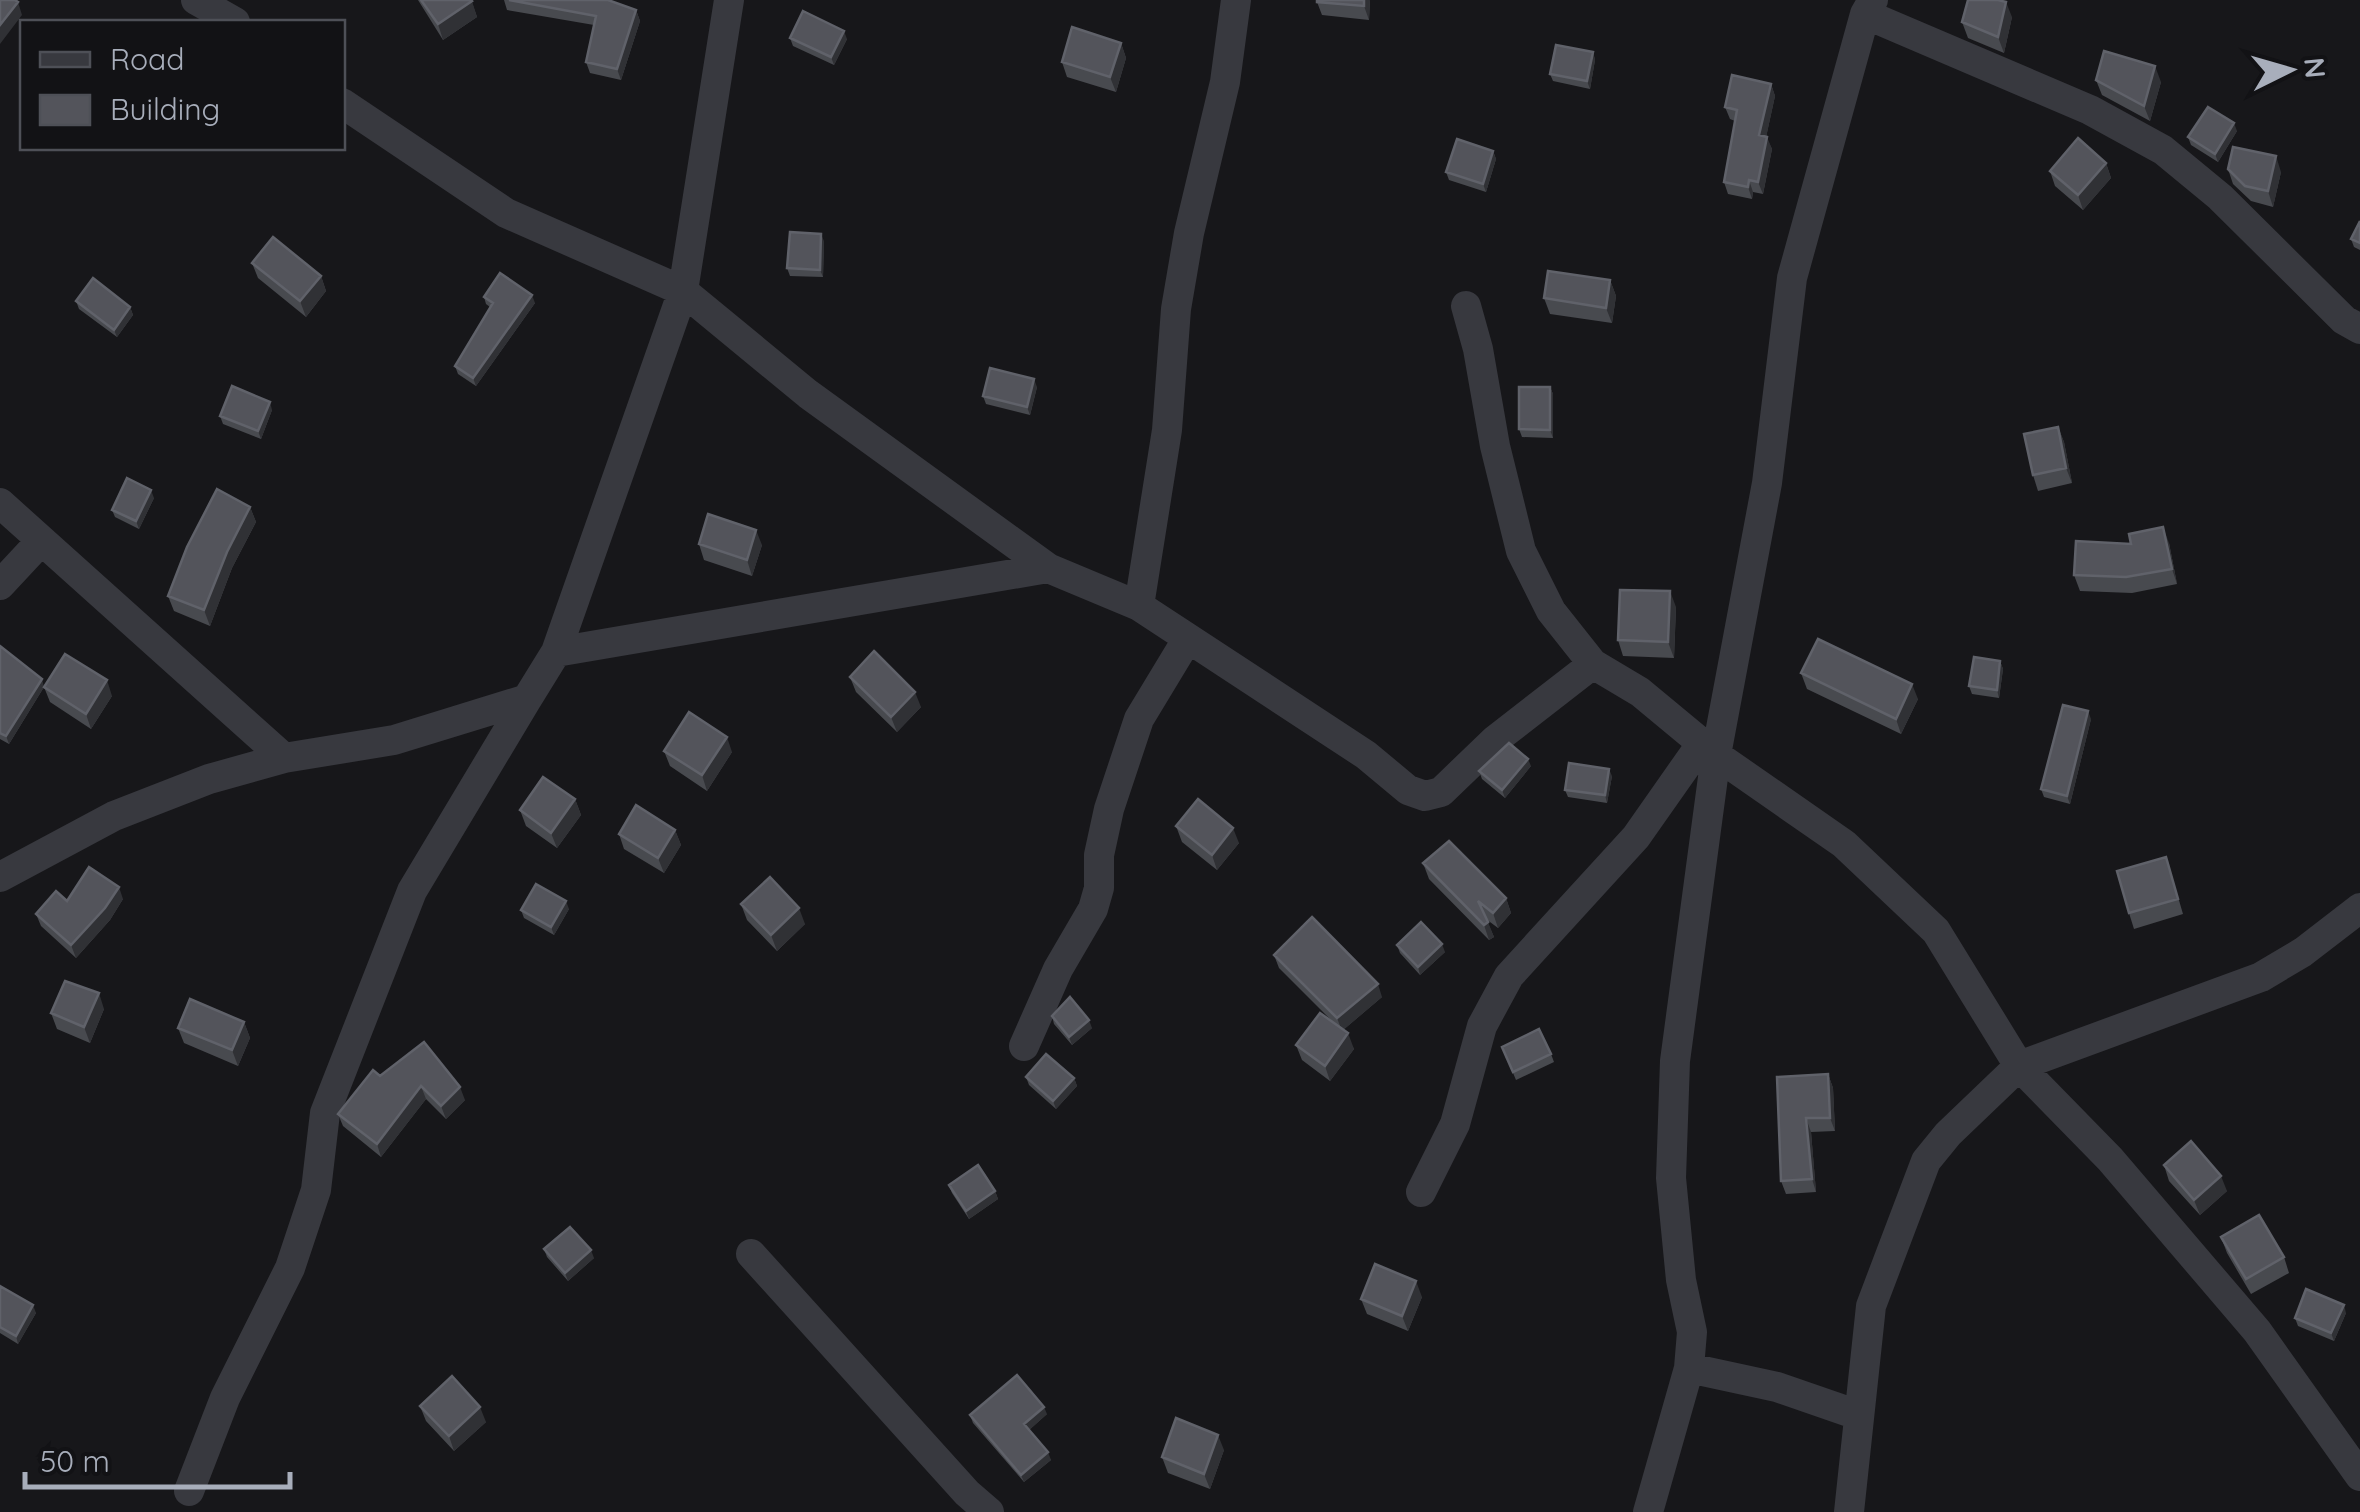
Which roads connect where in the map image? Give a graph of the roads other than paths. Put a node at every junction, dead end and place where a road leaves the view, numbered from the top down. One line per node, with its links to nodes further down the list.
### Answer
1 (196, 0): 5 (street)
2 (729, 0): 7 (street)
3 (1236, 0): 14 (street)
4 (1869, 7): 9 (street); 19 (street)
5 (231, 20)
6 (345, 105): 7 (street)
7 (683, 291): 12 (street); 16 (street)
8 (1466, 306): 17 (street)
9 (2360, 330)
10 (0, 503): 11 (street)
11 (41, 541): 13 (street); 20 (street)
12 (1048, 568): 14 (street); 16 (street)
13 (0, 586)
14 (1139, 606): 15 (street)
15 (1188, 638): 17 (street); 23 (street)
16 (556, 652): 18 (street)
17 (1593, 664): 19 (street)
18 (528, 699): 20 (street); 30 (street)
19 (1709, 749): 24 (street); 25 (street); 27 (street)
20 (284, 758): 21 (street)
21 (0, 877)
22 (2360, 908): 24 (street)
23 (1024, 1046)
24 (2019, 1066): 28 (street); 29 (street)
25 (1420, 1192)
26 (751, 1254): 31 (street)
27 (1689, 1368): 28 (street); 32 (street)
28 (1858, 1415): 33 (street)
29 (2360, 1476)
30 (188, 1491)
31 (989, 1512)
32 (1648, 1512)
33 (1849, 1512)

